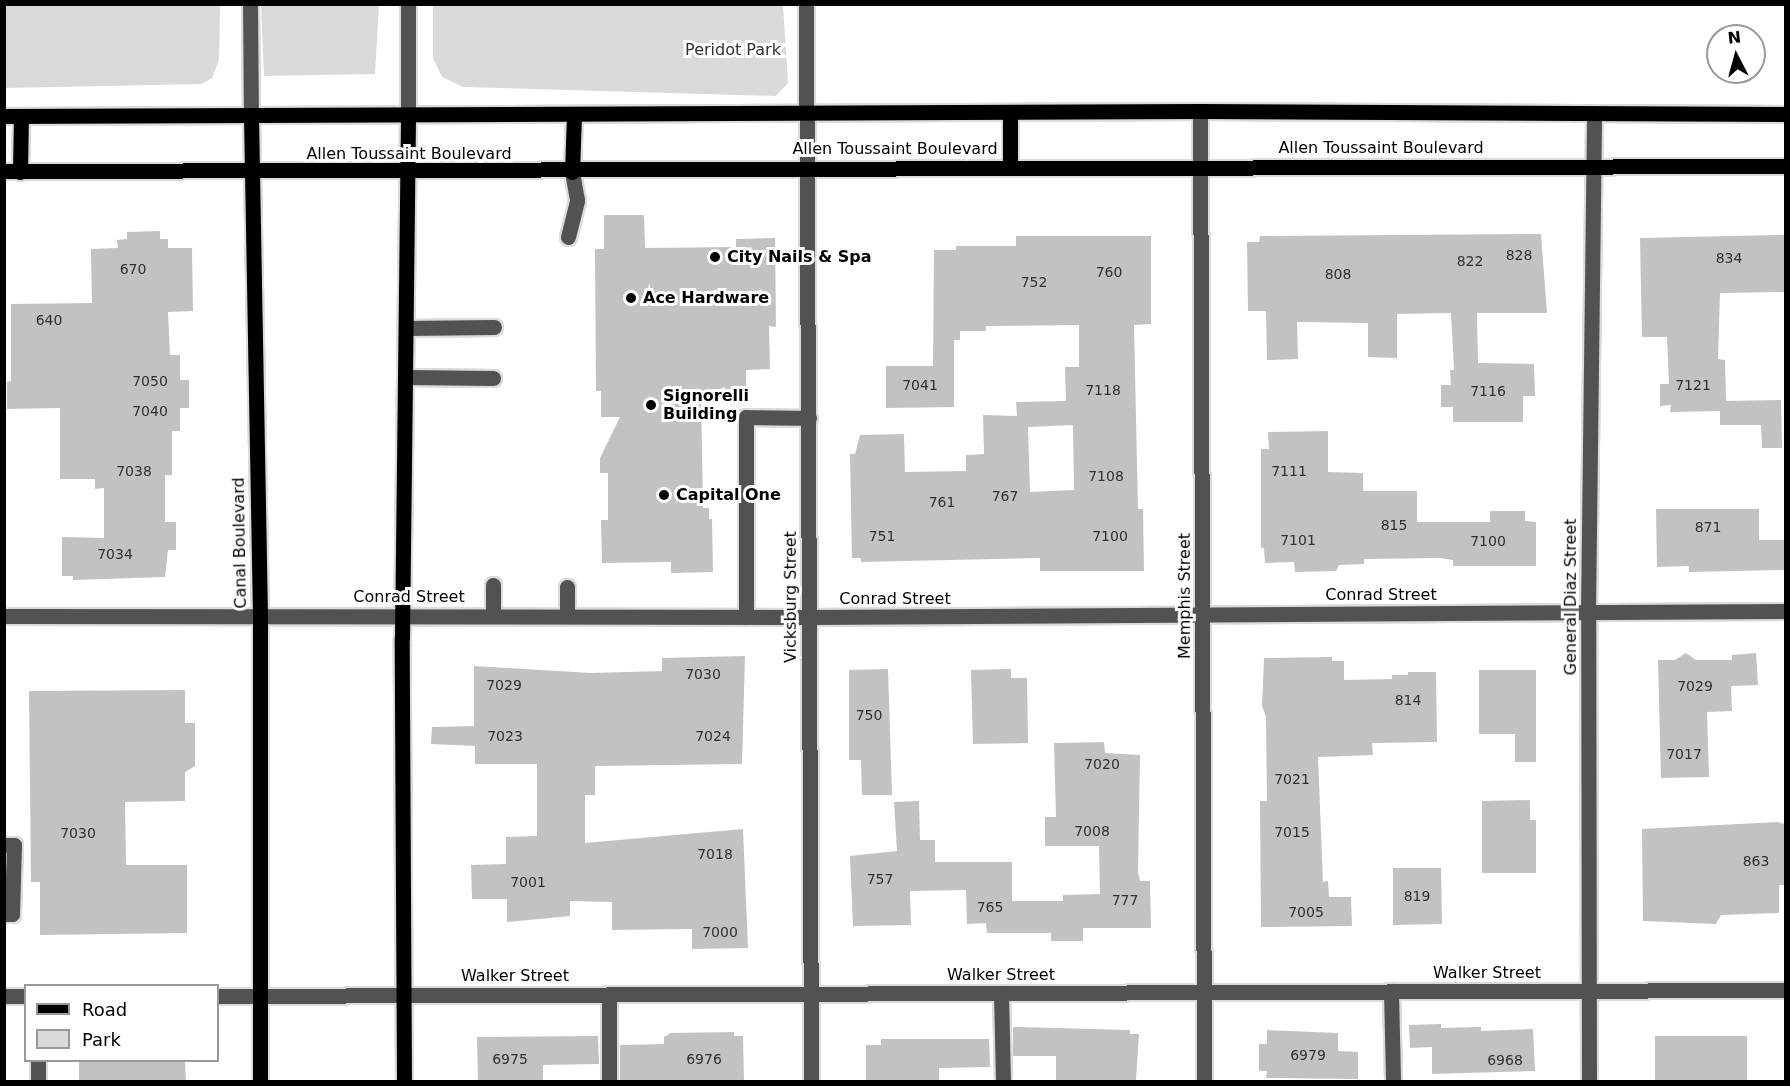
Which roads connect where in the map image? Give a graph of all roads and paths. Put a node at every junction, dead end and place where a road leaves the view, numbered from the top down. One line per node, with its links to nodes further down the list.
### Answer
1 (250, 4): 13 (street, Canal Boulevard)
2 (408, 4): 8 (street)
3 (806, 4): 6 (street, Vicksburg Street)
4 (1200, 111): 5 (main road); 7 (main road); 15 (street, Memphis Street)
5 (1010, 112): 6 (main road); 14 (main road)
6 (807, 113): 10 (main road); 18 (street, Vicksburg Street)
7 (1594, 113): 9 (main road); 16 (street, General Diaz Street)
8 (408, 114): 10 (main road); 13 (main road); 20 (main road)
9 (1785, 114)
10 (574, 115): 21 (main road)
11 (4, 116): 12 (main road)
12 (21, 116): 13 (main road); 19 (main road)
13 (251, 116): 22 (main road, Canal Boulevard)
14 (1010, 166): 15 (main road, Allen Toussaint Boulevard); 18 (main road, Allen Toussaint Boulevard)
15 (1200, 166): 16 (main road, Allen Toussaint Boulevard); 36 (street, Memphis Street)
16 (1593, 166): 17 (main road, Allen Toussaint Boulevard); 32 (street, General Diaz Street)
17 (1785, 166)
18 (807, 167): 21 (main road, Allen Toussaint Boulevard); 28 (street, Vicksburg Street)
19 (12, 172): 22 (main road, Allen Toussaint Boulevard)
20 (408, 172): 21 (main road, Allen Toussaint Boulevard); 22 (main road, Allen Toussaint Boulevard); 25 (main road)
21 (572, 172): 23 (street)
22 (251, 173): 38 (main road, Canal Boulevard)
23 (568, 237)
24 (494, 327): 25 (street)
25 (406, 328): 26 (main road)
26 (405, 377): 27 (street); 33 (main road)
27 (494, 378)
28 (809, 418): 39 (street); 40 (street, Vicksburg Street)
29 (493, 585): 34 (street)
30 (567, 587): 35 (street)
31 (1785, 611): 32 (street, Conrad Street)
32 (1588, 612): 36 (street, Conrad Street); 45 (street, General Diaz Street)
33 (402, 614): 34 (street, Conrad Street); 38 (street, Conrad Street); 50 (main road)
34 (493, 615): 35 (street, Conrad Street)
35 (567, 615): 39 (street, Conrad Street)
36 (1204, 615): 40 (street, Conrad Street); 46 (street, Memphis Street)
37 (4, 616): 38 (street, Conrad Street)
38 (260, 616): 54 (main road, Canal Boulevard)
39 (746, 617): 40 (street, Conrad Street)
40 (809, 617): 47 (street, Vicksburg Street)
41 (4, 845): 42 (street)
42 (4, 914)
43 (1785, 990): 45 (street, Walker Street)
44 (1391, 991): 45 (street, Walker Street); 46 (street, Walker Street); 63 (street)
45 (1588, 991): 64 (street, General Diaz Street)
46 (1204, 992): 48 (street, Walker Street); 62 (street, Memphis Street)
47 (811, 993): 48 (street, Walker Street); 49 (street, Walker Street); 60 (street, Vicksburg Street)
48 (1002, 993): 61 (street)
49 (609, 994): 50 (street, Walker Street); 59 (street)
50 (404, 995): 54 (street, Walker Street); 58 (main road)
51 (4, 996): 52 (street)
52 (24, 996)
53 (219, 996): 54 (street, Walker Street)
54 (260, 996): 57 (main road, Canal Boulevard)
55 (38, 1062): 56 (street)
56 (38, 1082)
57 (260, 1082)
58 (404, 1082)
59 (609, 1082)
60 (811, 1082)
61 (1003, 1082)
62 (1204, 1082)
63 (1393, 1082)
64 (1589, 1082)

